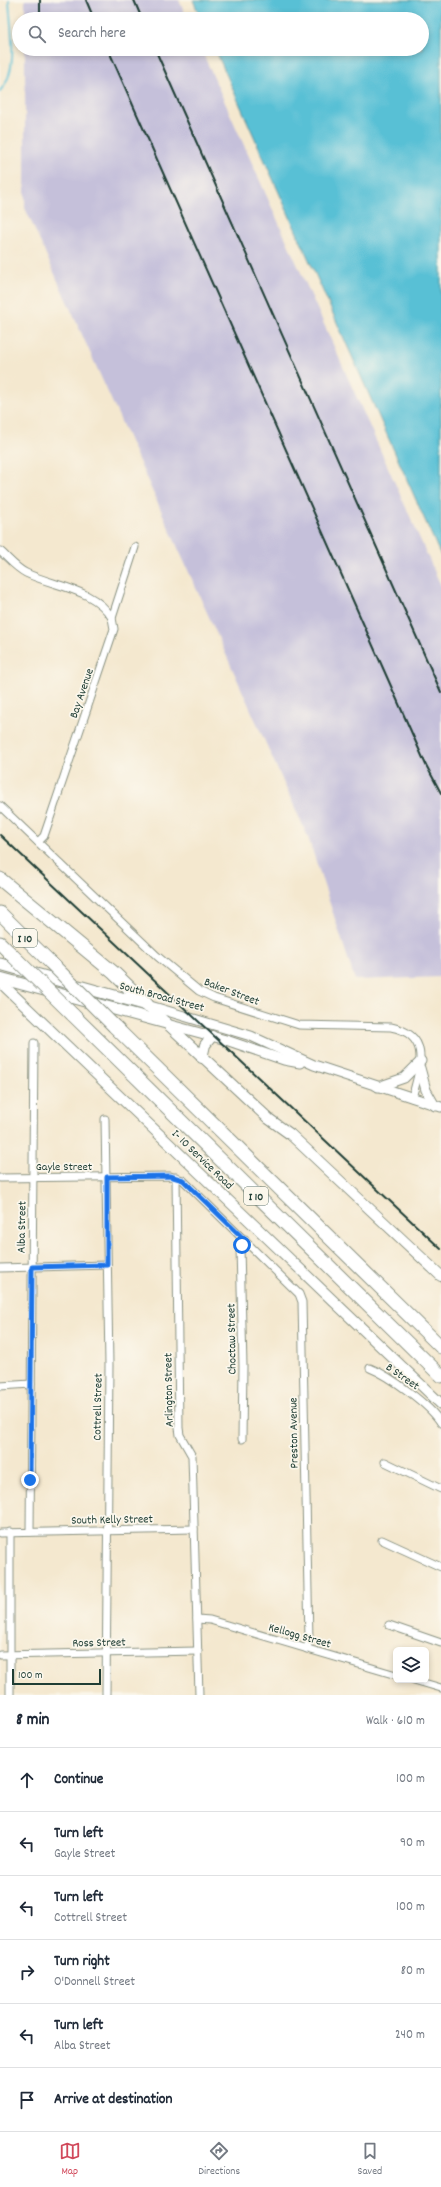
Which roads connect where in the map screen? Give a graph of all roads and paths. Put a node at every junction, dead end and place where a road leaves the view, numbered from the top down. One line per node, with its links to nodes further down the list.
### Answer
1 (135, 547): 3 (street, Bay Avenue)
2 (0, 551): 3 (street)
3 (112, 618): 5 (street, Bay Avenue)
4 (0, 806): 5 (street, Baker Street)
5 (38, 842): 17 (street, Baker Street)
6 (0, 879): 12 (highway)
7 (0, 913): 32 (highway, I 10, bridge)
8 (4, 947): 34 (highway, I 10, bridge)
9 (0, 964): 12 (main road, South Broad Street)
10 (0, 978): 13 (main road, South Broad Street)
11 (0, 982): 37 (main road, I- 10 Service Road)
12 (147, 1005): 13 (main road); 18 (street, South Broad Street)
13 (166, 1024): 14 (street, South Broad Street); 16 (main road)
14 (212, 1036): 16 (main road); 18 (street, South Broad Street)
15 (34, 1043): 23 (street, Alba Street)
16 (202, 1058): 31 (main road)
17 (420, 1065): 19 (street); 20 (street); 21 (street)
18 (314, 1066): 19 (street, South Broad Street)
19 (378, 1087): 20 (street, South Broad Street)
20 (412, 1098): 21 (street, South Broad Street)
21 (438, 1106)
22 (105, 1119): 24 (street, Cottrell Street)
23 (33, 1177): 24 (street, Gayle Street); 26 (street, Gayle Street); 29 (street, Alba Street)
24 (107, 1177): 25 (street, Gayle Street); 28 (street, Cottrell Street)
25 (176, 1177): 27 (street, Preston Avenue); 42 (street, Arlington Street)
26 (0, 1178)
27 (245, 1240): 39 (street, Choctaw Street); 52 (street, Preston Avenue)
28 (107, 1265): 29 (street); 43 (street, Cottrell Street)
29 (32, 1267): 30 (street); 35 (street, Alba Street)
30 (0, 1268)
31 (441, 1276)
32 (441, 1347)
33 (370, 1368): 38 (street, B Street)
34 (441, 1376)
35 (31, 1384): 36 (street); 45 (street, Alba Street)
36 (0, 1386)
37 (441, 1404)
38 (440, 1422)
39 (242, 1439)
40 (386, 1462): 41 (street)
41 (441, 1488)
42 (194, 1529): 43 (street, South Kelly Street); 49 (street, Arlington Street)
43 (107, 1530): 45 (street, South Kelly Street); 54 (street, Cottrell Street)
44 (10, 1532): 45 (street, South Kelly Street); 46 (street, South Kelly Street); 56 (street)
45 (30, 1532)
46 (0, 1533)
47 (382, 1540): 48 (street)
48 (441, 1567)
49 (197, 1619): 52 (street, Kellogg Street); 53 (street, Arlington Street)
50 (390, 1625): 51 (street)
51 (441, 1643)
52 (307, 1649): 57 (street, Kellogg Street)
53 (198, 1651): 54 (street, Ross Street); 62 (street, Arlington Street)
54 (106, 1653): 56 (street, Ross Street); 61 (street, Cottrell Street)
55 (0, 1655): 56 (street, Ross Street)
56 (10, 1655): 60 (street)
57 (393, 1674)
58 (424, 1683): 59 (street)
59 (441, 1688)
60 (10, 1695)
61 (106, 1695)
62 (199, 1695)

